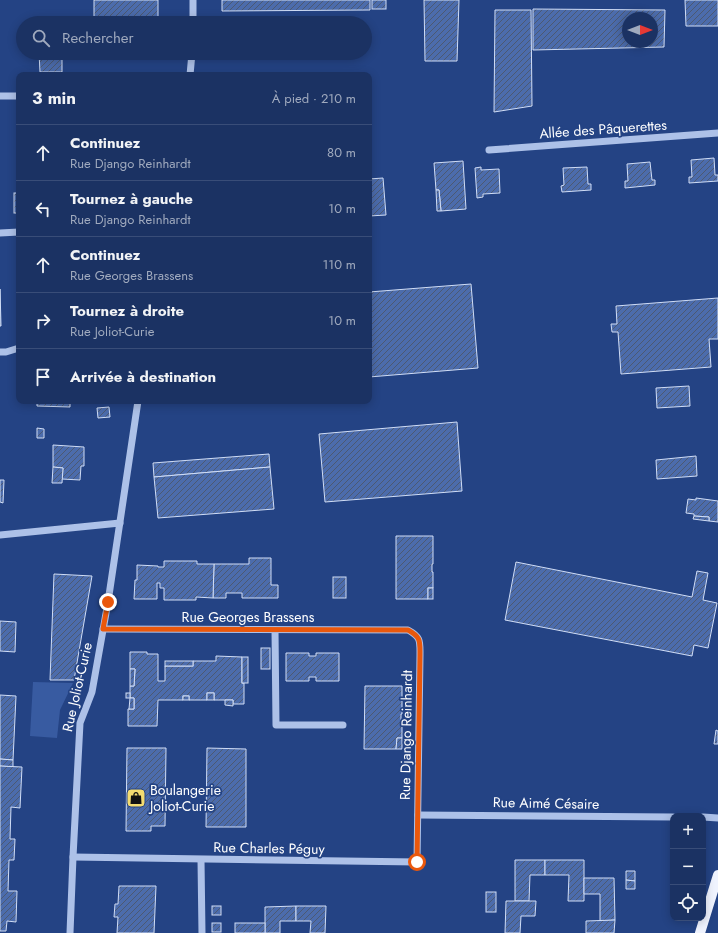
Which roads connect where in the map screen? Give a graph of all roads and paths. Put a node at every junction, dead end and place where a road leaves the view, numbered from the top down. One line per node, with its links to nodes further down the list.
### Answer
1 (193, 0): 2 (street)
2 (193, 16)
3 (191, 60): 4 (street)
4 (190, 72)
5 (0, 96): 6 (street)
6 (16, 96)
7 (718, 133): 8 (street, Allée des Pâquerettes)
8 (489, 150)
9 (0, 232): 10 (street)
10 (16, 232)
11 (16, 349): 12 (street)
12 (0, 352)
13 (138, 404): 14 (street, Rue Joliot-Curie)
14 (120, 523): 15 (street); 16 (street, Rue Joliot-Curie)
15 (0, 535)
16 (103, 629): 17 (street, Rue Georges Brassens); 24 (street, Rue Joliot-Curie)
17 (275, 630): 18 (street, Rue Georges Brassens); 19 (street)
18 (392, 631): 20 (street, Rue Django Reinhardt)
19 (343, 725)
20 (418, 814): 21 (street, Rue Aimé Césaire); 26 (street, Rue Django Reinhardt)
21 (670, 817)
22 (706, 817): 23 (street)
23 (718, 818)
24 (73, 857): 25 (street, Rue Charles Péguy); 28 (street, Rue Joliot-Curie)
25 (201, 860): 26 (street, Rue Charles Péguy); 29 (street)
26 (417, 862)
27 (718, 875): 30 (main road)
28 (70, 933)
29 (202, 933)
30 (700, 933)

